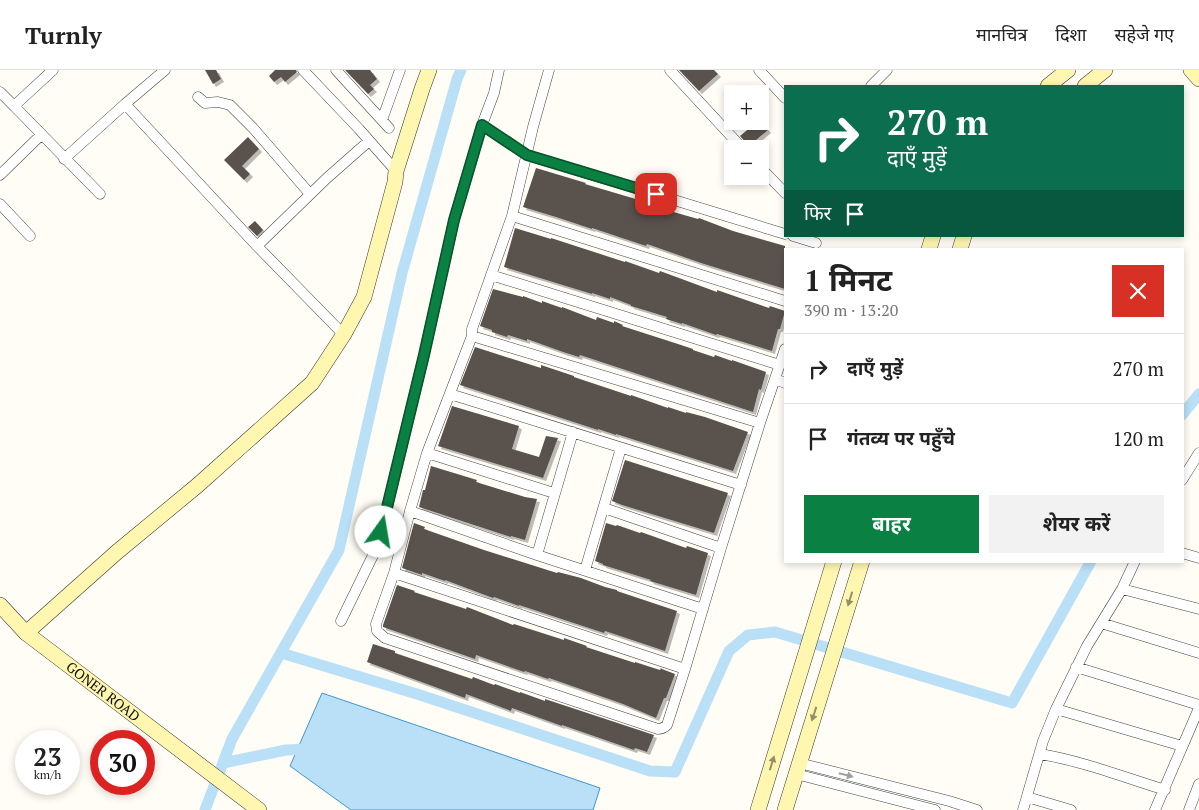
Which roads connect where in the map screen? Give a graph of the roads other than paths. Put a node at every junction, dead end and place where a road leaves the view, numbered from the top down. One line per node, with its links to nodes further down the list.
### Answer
1 (52, 70): 23 (street)
2 (165, 70): 22 (street)
3 (303, 70): 27 (street)
4 (336, 70): 5 (street)
5 (400, 70)
6 (429, 70): 30 (street)
7 (499, 70): 24 (street)
8 (549, 70): 28 (street)
9 (670, 70): 26 (street)
10 (759, 70): 21 (street)
11 (886, 70): 16 (street)
12 (1068, 70): 17 (street)
13 (1105, 70): 18 (street)
14 (1191, 70): 15 (street)
15 (1199, 79)
16 (872, 85)
17 (1049, 85)
18 (1086, 85)
19 (0, 92): 23 (street)
20 (198, 97): 35 (street)
21 (784, 97)
22 (125, 104): 29 (street); 42 (street)
23 (14, 106): 25 (street)
24 (482, 125): 28 (street); 74 (street)
25 (41, 135): 29 (street); 31 (street)
26 (735, 140)
27 (369, 141): 30 (street); 35 (street)
28 (527, 155): 37 (street); 38 (street)
29 (64, 159): 34 (street)
30 (396, 171): 45 (street)
31 (0, 175)
32 (769, 176): 33 (street)
33 (784, 192)
34 (100, 194)
35 (310, 194): 42 (street)
36 (0, 204): 39 (street)
37 (512, 216): 43 (street); 44 (street)
38 (784, 234)
39 (30, 236)
40 (796, 237): 41 (street)
41 (816, 243)
42 (257, 246): 45 (street)
43 (491, 275): 46 (street); 48 (street)
44 (784, 301)
45 (344, 335): 76 (street)
46 (472, 336): 50 (street); 51 (street)
47 (784, 352): 48 (street)
48 (780, 365): 49 (street)
49 (780, 381): 51 (street)
50 (450, 394): 52 (street); 54 (street)
51 (760, 423): 57 (street)
52 (573, 432): 53 (street); 58 (street)
53 (622, 448): 57 (street); 59 (street)
54 (427, 453): 58 (street); 60 (street)
55 (1197, 460): 56 (street)
56 (1184, 477)
57 (741, 485): 61 (street)
58 (554, 493): 63 (street)
59 (604, 508): 61 (street); 68 (street)
60 (410, 511): 63 (street); 69 (street)
61 (721, 548): 72 (street)
62 (1184, 554): 64 (street)
63 (537, 555): 68 (street)
64 (1199, 558)
65 (833, 563): 89 (street, one-way to 65)
66 (861, 563): 84 (street, one-way to 84)
67 (1134, 563): 70 (street)
68 (585, 570): 72 (street)
69 (394, 573): 79 (street); 79 (street)
70 (1122, 589): 73 (street); 75 (street)
71 (0, 605): 76 (street, GONER ROAD)
72 (703, 609): 79 (street)
73 (1199, 609)
74 (341, 621)
75 (1101, 623): 77 (street); 78 (street)
76 (26, 633): 88 (street, GONER ROAD)
77 (1199, 653)
78 (1076, 667): 80 (street); 81 (street)
79 (686, 669)
80 (1199, 707): 82 (street)
81 (1056, 709): 82 (street); 83 (street)
82 (1182, 746): 86 (street)
83 (1040, 754): 86 (street); 87 (street)
84 (797, 769): 90 (street); 91 (street); 92 (street, one-way to 92)
85 (1199, 784): 96 (street)
86 (1165, 790): 95 (street)
87 (1027, 797): 93 (street); 94 (street)
88 (259, 810)
89 (758, 810)
90 (785, 810)
91 (935, 810)
92 (977, 810)
93 (1023, 810)
94 (1071, 810)
95 (1155, 810)
96 (1189, 810)

